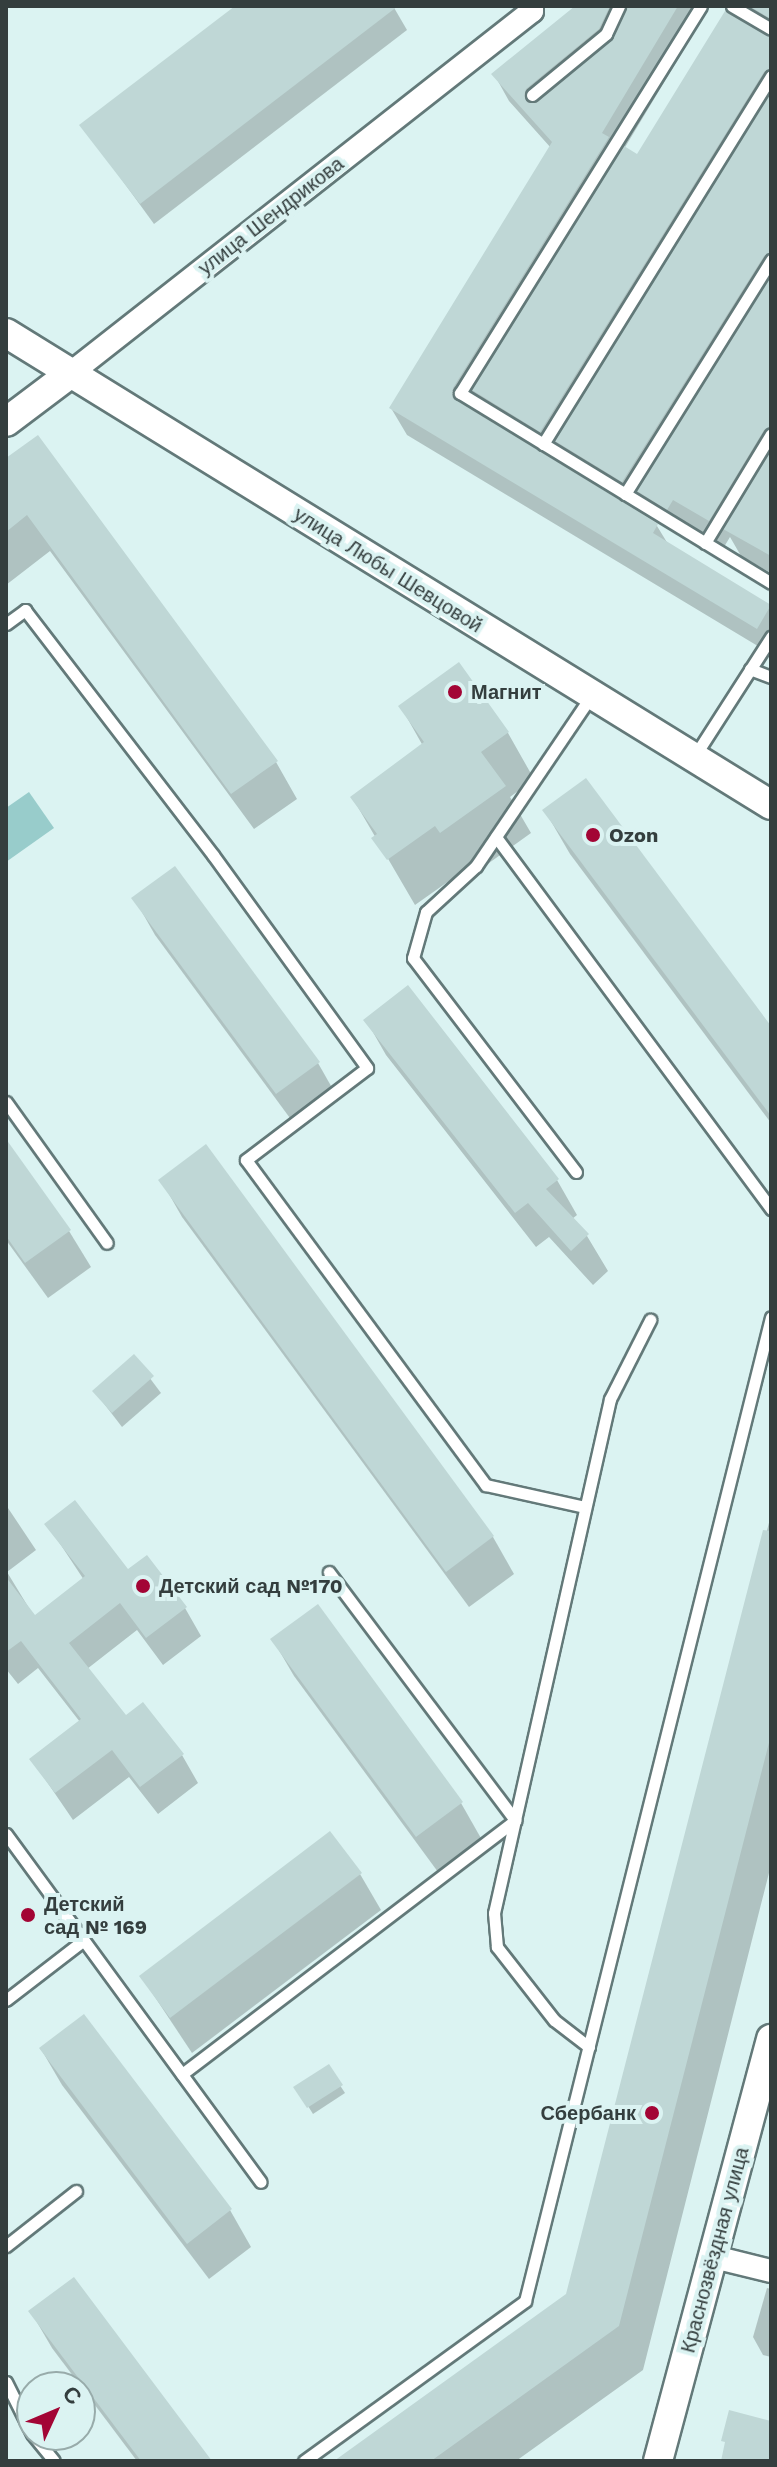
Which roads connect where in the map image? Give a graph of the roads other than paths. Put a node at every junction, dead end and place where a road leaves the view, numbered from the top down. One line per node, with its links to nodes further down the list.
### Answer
1 (532, 6): 10 (street, улица Шендрикова)
2 (619, 6): 7 (lane)
3 (701, 6): 13 (lane)
4 (732, 6): 5 (lane)
5 (771, 29)
6 (771, 76): 13 (lane)
7 (532, 95)
8 (771, 260): 14 (lane)
9 (6, 333): 10 (street, улица Любы Шевцовой)
10 (71, 373): 11 (street, улица Шендрикова); 21 (street, улица Любы Шевцовой)
11 (6, 422)
12 (771, 434): 15 (lane)
13 (543, 444): 14 (lane)
14 (625, 494): 15 (lane)
15 (705, 543): 16 (lane)
16 (771, 583)
17 (6, 624): 31 (lane)
18 (771, 637): 19 (lane)
19 (750, 669): 20 (lane); 22 (lane)
20 (771, 677)
21 (591, 695): 22 (street, улица Любы Шевцовой); 24 (lane)
22 (694, 757): 23 (street, улица Любы Шевцовой)
23 (771, 805)
24 (496, 837): 26 (lane); 27 (lane)
25 (6, 1102): 28 (lane)
26 (576, 1172)
27 (771, 1209)
28 (107, 1243)
29 (771, 1317): 38 (lane)
30 (650, 1320): 31 (lane)
31 (585, 1507): 33 (lane)
32 (329, 1572): 33 (lane)
33 (515, 1820): 38 (lane); 39 (lane)
34 (6, 1834): 35 (lane)
35 (84, 1940): 36 (lane); 39 (lane)
36 (6, 2000)
37 (771, 2039): 43 (street, Краснозвёздная улица)
38 (589, 2047): 47 (lane)
39 (182, 2074): 40 (lane)
40 (261, 2182)
41 (76, 2191): 42 (lane)
42 (6, 2246)
43 (714, 2257): 44 (street); 48 (street, Краснозвёздная улица)
44 (771, 2271)
45 (6, 2382): 46 (lane)
46 (16, 2402)
47 (304, 2461)
48 (658, 2461)

